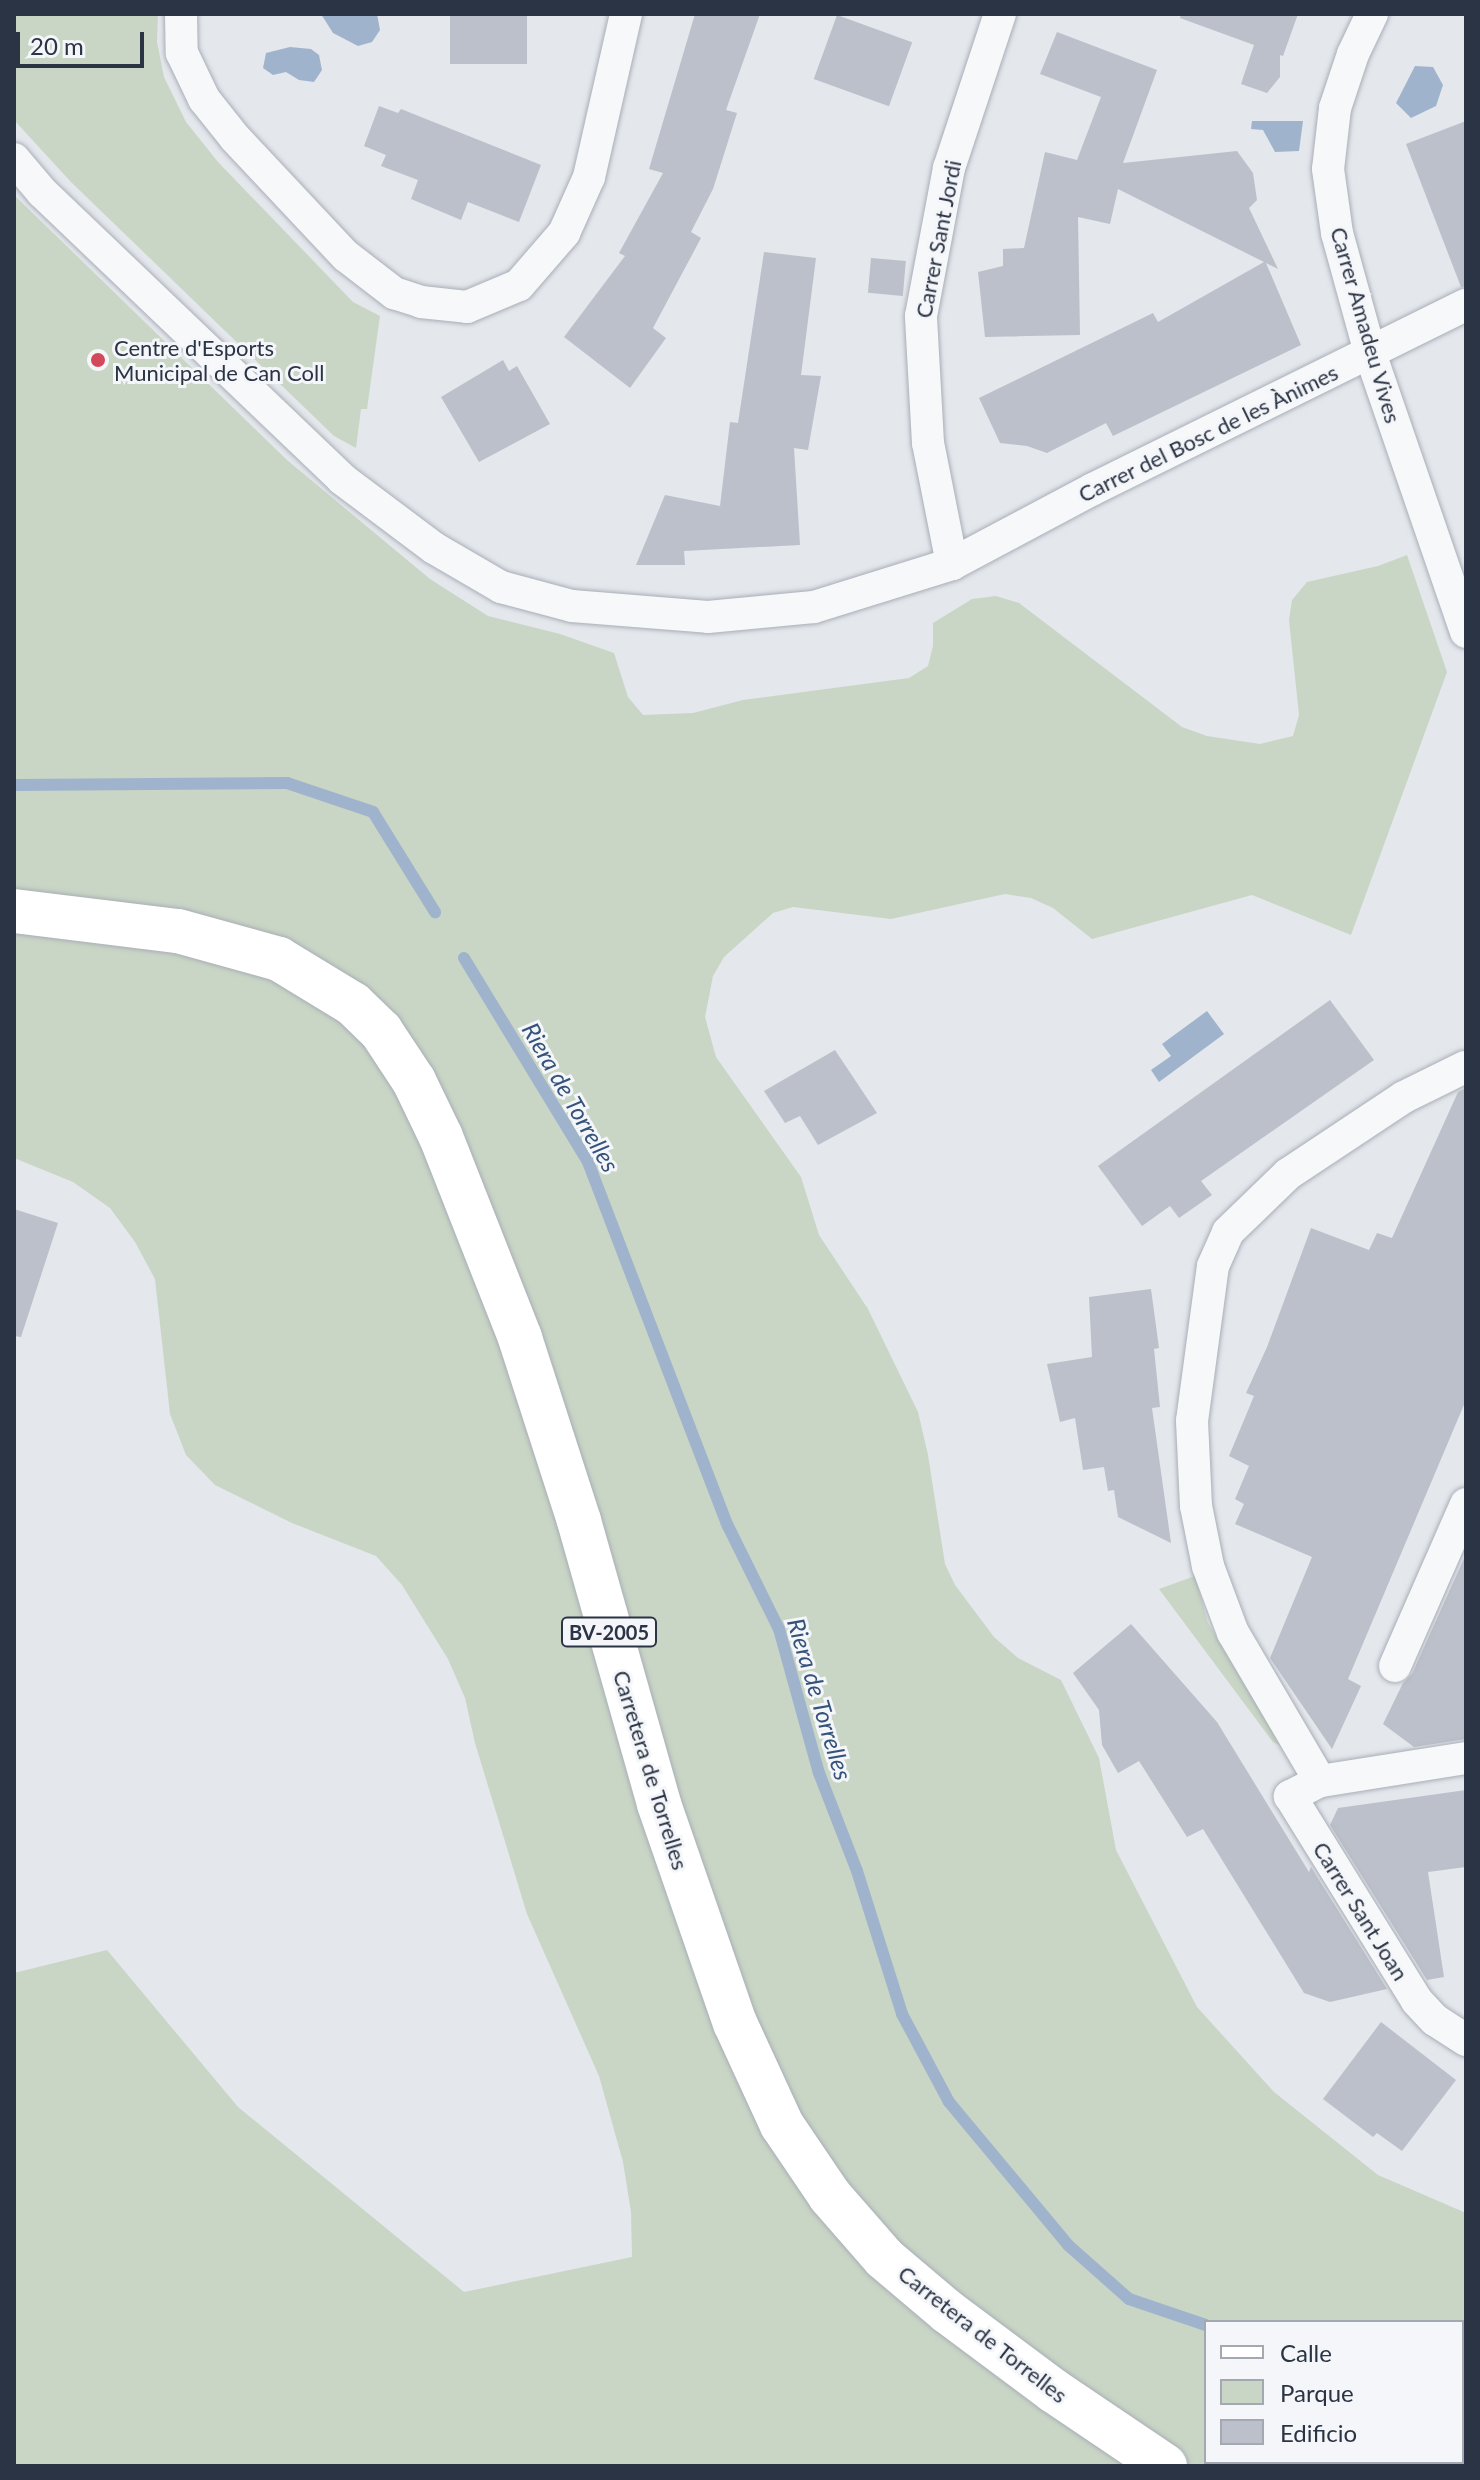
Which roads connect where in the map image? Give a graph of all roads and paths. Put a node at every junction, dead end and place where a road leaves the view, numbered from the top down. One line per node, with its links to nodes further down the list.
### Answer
1 (181, 14): 2 (street)
2 (626, 14)
3 (1000, 14): 8 (street, Carrer Sant Jordi)
4 (1372, 14): 7 (street, Carrer Amadeu Vives)
5 (14, 159): 8 (street, Carrer del Bosc de les Ànimes)
6 (1466, 305): 7 (street, Carrer del Bosc de les Ànimes)
7 (1370, 353): 8 (street, Carrer del Bosc de les Ànimes); 9 (street, Carrer Amadeu Vives)
8 (952, 564)
9 (1466, 632)
10 (14, 911): 17 (main road, Carretera de Torrelles / BV-2005)
11 (1465, 1067): 15 (street)
12 (1466, 1504): 13 (street)
13 (1395, 1666)
14 (1466, 1758): 15 (street)
15 (1320, 1781): 16 (street, Carrer Sant Joan)
16 (1466, 2040)
17 (1165, 2466)

